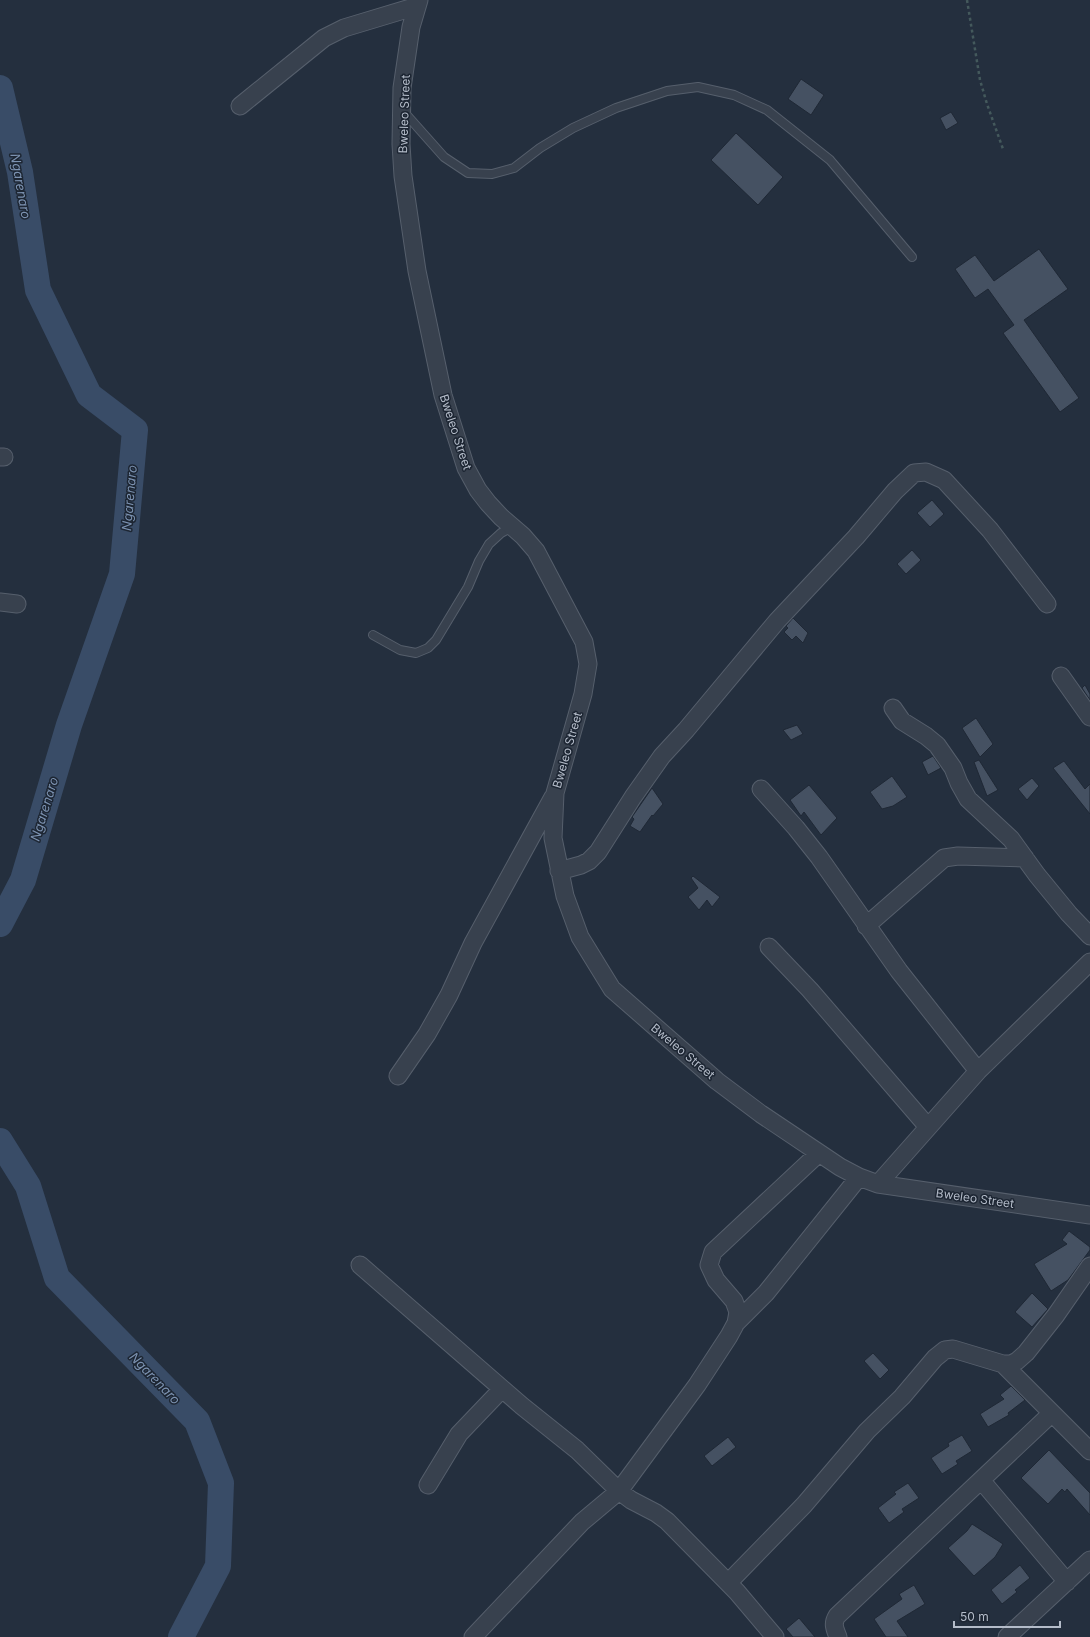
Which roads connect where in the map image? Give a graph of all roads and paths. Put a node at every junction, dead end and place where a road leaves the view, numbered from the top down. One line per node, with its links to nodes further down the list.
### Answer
1 (967, 0): 5 (path)
2 (418, 3): 3 (street); 4 (street, Bweleo Street)
3 (240, 106)
4 (401, 109): 6 (lane); 7 (street, Bweleo Street)
5 (1003, 149)
6 (912, 257)
7 (512, 526): 9 (lane); 14 (street, Bweleo Street)
8 (1047, 604): 16 (street)
9 (373, 635)
10 (1061, 676): 12 (street)
11 (893, 708): 15 (street)
12 (1090, 717)
13 (762, 789): 17 (street)
14 (555, 793): 16 (street, Bweleo Street); 22 (street)
15 (1025, 858): 17 (street); 18 (street)
16 (559, 871): 24 (street, Bweleo Street)
17 (866, 926): 21 (street)
18 (1090, 936)
19 (769, 947): 23 (street)
20 (1090, 962): 21 (street)
21 (978, 1071): 23 (street)
22 (398, 1076)
23 (928, 1127): 26 (street)
24 (819, 1153): 25 (street, Bweleo Street); 30 (street)
25 (859, 1177): 26 (street, Bweleo Street); 30 (street)
26 (878, 1184): 27 (street, Bweleo Street)
27 (1090, 1215)
28 (360, 1265): 32 (street)
29 (1090, 1266): 31 (street)
30 (736, 1323): 37 (street)
31 (1003, 1364): 33 (street); 40 (street)
32 (502, 1389): 36 (street); 37 (street)
33 (1052, 1413): 34 (street); 35 (street)
34 (1090, 1450)
35 (981, 1480): 39 (street); 43 (street)
36 (428, 1485)
37 (619, 1491): 40 (street); 41 (street)
38 (1090, 1560): 39 (street)
39 (1066, 1582): 44 (street)
40 (728, 1583): 42 (street)
41 (473, 1637)
42 (775, 1637)
43 (838, 1637)
44 (1007, 1637)

